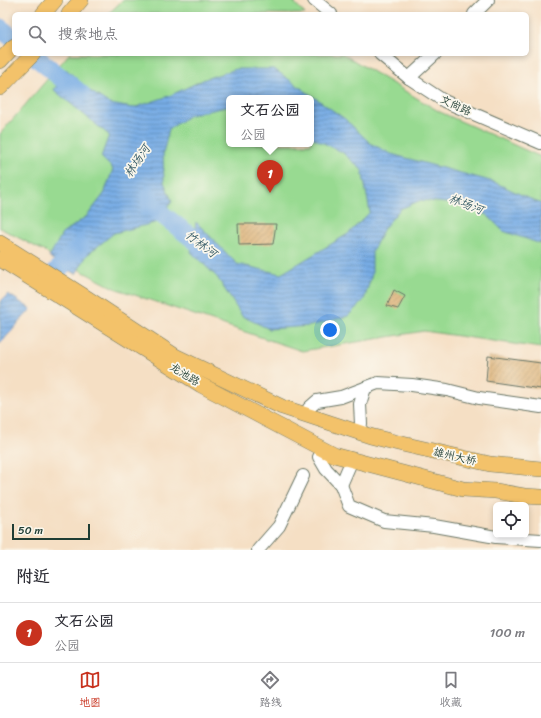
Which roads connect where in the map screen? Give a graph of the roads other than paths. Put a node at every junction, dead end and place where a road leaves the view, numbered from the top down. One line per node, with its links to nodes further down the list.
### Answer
1 (55, 0): 5 (main road)
2 (82, 0): 6 (main road)
3 (314, 0): 7 (street)
4 (488, 0): 8 (street)
5 (44, 12)
6 (71, 12)
7 (329, 12)
8 (476, 12)
9 (12, 48): 13 (main road)
10 (31, 56): 15 (main road)
11 (382, 56): 14 (street, 文尚路)
12 (433, 56): 14 (street)
13 (0, 61)
14 (409, 78): 16 (street, 文尚路)
15 (0, 88)
16 (541, 143)
17 (0, 243): 23 (main road, 龙池路)
18 (0, 259): 29 (main road, 龙池路)
19 (365, 388): 20 (street); 21 (street); 22 (street)
20 (541, 407)
21 (309, 408)
22 (361, 424)
23 (370, 436): 26 (main road, 雄州大桥)
24 (319, 457): 28 (street)
25 (351, 462): 28 (street)
26 (541, 469)
27 (303, 476): 31 (street)
28 (341, 485): 30 (street)
29 (541, 497)
30 (541, 540)
31 (258, 550)

